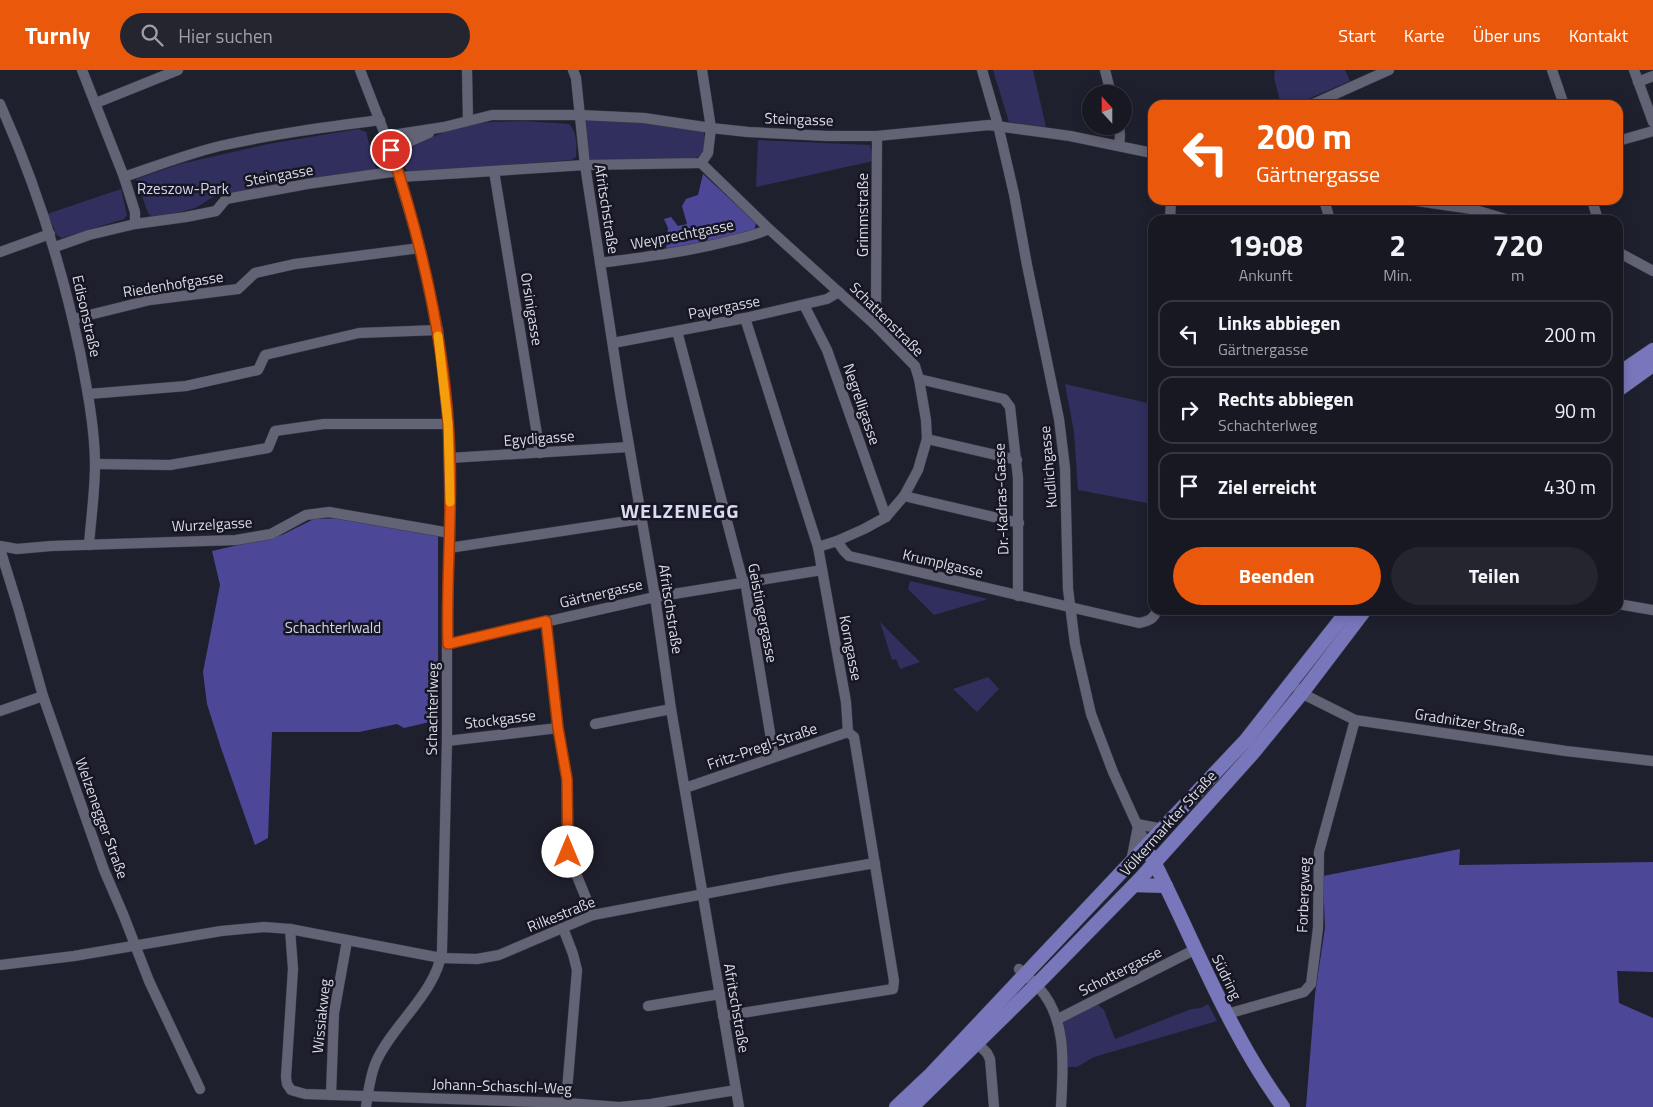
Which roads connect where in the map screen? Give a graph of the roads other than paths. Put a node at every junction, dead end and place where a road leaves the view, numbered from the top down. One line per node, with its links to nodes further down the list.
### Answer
1 (82, 70): 17 (street)
2 (178, 70): 17 (street)
3 (360, 70): 20 (street, Schachterlweg)
4 (466, 70): 21 (street)
5 (573, 70): 19 (street, Afritschstraße)
6 (702, 70): 25 (street)
7 (982, 70): 23 (street, Kudlichgasse)
8 (1105, 70): 14 (street)
9 (1389, 70): 15 (street)
10 (1552, 70): 16 (street)
11 (1634, 70): 13 (street)
12 (1653, 76): 13 (street)
13 (1638, 82): 22 (street)
14 (1109, 85)
15 (1322, 100)
16 (1562, 100)
17 (96, 103): 38 (street)
18 (0, 104): 43 (street, Edisonstraße)
19 (580, 115): 21 (street, Steingasse); 25 (street, Steingasse); 35 (street, Afritschstraße)
20 (380, 120): 28 (street, Schachterlweg); 38 (street)
21 (468, 120): 24 (street, Steingasse)
22 (1653, 122)
23 (998, 125): 29 (street, Steingasse); 31 (street, Steingasse); 85 (street, Kudlichgasse)
24 (444, 127): 28 (street, Steingasse); 32 (street, Steingasse)
25 (711, 128): 29 (street, Steingasse); 34 (street)
26 (1653, 131): 30 (street)
27 (1120, 135): 31 (street)
28 (386, 136): 32 (street, Schachterlweg)
29 (877, 136): 54 (street, Grimmstraße)
30 (1623, 140)
31 (1118, 146): 33 (street, Steingasse)
32 (391, 150): 37 (street, Schachterlweg)
33 (1148, 152)
34 (701, 163): 35 (street, Steingasse); 42 (street, Schattenstraße)
35 (585, 165): 36 (street, Steingasse); 48 (street, Afritschstraße)
36 (494, 171): 37 (street, Steingasse); 66 (street, Orsinigasse)
37 (399, 174): 41 (street, Steingasse); 45 (street, Schachterlweg)
38 (124, 177): 41 (street)
39 (1444, 205): 40 (street)
40 (1492, 215)
41 (135, 224): 44 (street, Steingasse)
42 (769, 229): 48 (street, Weyprechtgasse); 50 (street, Schattenstraße)
43 (50, 234): 44 (street, Edisonstraße); 46 (street)
44 (55, 247): 53 (street, Edisonstraße)
45 (420, 248): 53 (street, Riedenhofgasse); 55 (street, Schachterlweg)
46 (0, 252)
47 (1623, 255): 49 (street)
48 (600, 263): 57 (street, Afritschstraße)
49 (1653, 271)
50 (839, 292): 51 (street, Payergasse); 54 (street, Schattenstraße)
51 (804, 305): 52 (street, Payergasse); 71 (street, Negrelligasse)
52 (745, 318): 56 (street, Payergasse); 78 (street, Korngasse)
53 (73, 319): 62 (street, Edisonstraße)
54 (874, 324): 60 (street, Schattenstraße)
55 (438, 330): 62 (street); 63 (street, Schachterlweg)
56 (677, 331): 57 (street, Payergasse); 81 (street, Geistingergasse)
57 (613, 343): 65 (street, Afritschstraße)
58 (1651, 359): 59 (main road); 61 (main road)
59 (1623, 372)
60 (919, 379): 64 (street, Schattenstraße); 68 (street, Dr.-Kadras-Gasse)
61 (1623, 385)
62 (89, 394): 69 (street, Edisonstraße)
63 (448, 424): 67 (street, Schachterlweg); 69 (street)
64 (927, 439): 68 (street); 70 (street, Schattenstraße)
65 (629, 447): 66 (street, Egydigasse); 72 (street, Afritschstraße)
66 (540, 453): 67 (street, Egydigasse)
67 (450, 458): 74 (street, Schachterlweg)
68 (1017, 460): 73 (street, Dr.-Kadras-Gasse)
69 (95, 464): 76 (street, Edisonstraße)
70 (904, 496): 71 (street, Schattenstraße); 73 (street)
71 (886, 517): 75 (street, Schattenstraße)
72 (641, 519): 79 (street); 83 (street, Afritschstraße)
73 (1019, 523): 82 (street, Dr.-Kadras-Gasse)
74 (450, 533): 76 (street, Wurzelgasse); 79 (street, Schachterlweg)
75 (837, 541): 78 (street); 82 (street, Krumplgasse)
76 (89, 545): 77 (street, Wurzelgasse)
77 (0, 547): 93 (street, Welzenegger Straße)
78 (818, 547): 80 (street, Korngasse)
79 (449, 548): 91 (street, Schachterlweg)
80 (822, 570): 81 (street, Gärtnergasse); 99 (street, Korngasse)
81 (743, 582): 83 (street, Gärtnergasse); 101 (street, Geistingergasse)
82 (1018, 596): 85 (street, Krumplgasse)
83 (654, 597): 90 (street, Gärtnergasse); 94 (street, Afritschstraße)
84 (1623, 605): 86 (street)
85 (1070, 606): 87 (street); 104 (street, Kudlichgasse)
86 (1653, 610)
87 (1155, 615)
88 (1345, 615): 92 (main road, Völkermarkter Straße)
89 (1361, 615): 92 (main road, Völkermarkter Straße)
90 (546, 621): 91 (street, Gärtnergasse); 98 (street)
91 (448, 644): 100 (street, Schachterlweg)
92 (1296, 688): 96 (street, Gradnitzer Straße); 105 (main road, Völkermarkter Straße); 106 (main road, Völkermarkter Straße)
93 (43, 696): 95 (street); 117 (street, Welzenegger Straße)
94 (672, 709): 97 (street); 103 (street, Afritschstraße)
95 (0, 711)
96 (1355, 720): 102 (street, Gradnitzer Straße); 124 (street, Forbergweg)
97 (595, 724)
98 (558, 728): 100 (street, Stockgasse); 113 (street)
99 (848, 732): 101 (street, Fritz-Pregl-Straße); 109 (street, Korngasse)
100 (447, 741): 119 (street, Schachterlweg)
101 (774, 757): 103 (street, Fritz-Pregl-Straße)
102 (1653, 761)
103 (685, 788): 112 (street, Afritschstraße)
104 (1138, 825): 105 (street); 107 (street, Kudlichgasse); 108 (street)
105 (1163, 829): 108 (main road, Völkermarkter Straße)
106 (1169, 846): 107 (main road); 110 (main road, Völkermarkter Straße); 111 (main road)
107 (1150, 856): 108 (main road); 111 (main road, Südring)
108 (1131, 862): 121 (main road, Völkermarkter Straße)
109 (875, 864): 112 (street, Rilkestraße); 125 (street, Korngasse)
110 (1134, 884): 111 (main road); 121 (main road, Völkermarkter Straße)
111 (1165, 884): 118 (main road, Südring)
112 (703, 894): 113 (street, Rilkestraße); 122 (street, Afritschstraße)
113 (593, 915): 114 (street, Rilkestraße)
114 (563, 928): 119 (street, Rilkestraße); 133 (street)
115 (290, 929): 116 (street, Rilkestraße); 117 (street, Rilkestraße); 131 (street, Johann-Schaschl-Weg)
116 (347, 941): 119 (street, Rilkestraße); 131 (street, Wissiakweg)
117 (134, 945): 120 (street, Rilkestraße); 129 (street, Welzenegger Straße)
118 (1196, 949): 124 (main road, Südring); 126 (street, Schottergasse)
119 (441, 958): 132 (street, Schachterlweg)
120 (0, 965)
121 (1032, 981): 126 (street); 127 (main road, Völkermarkter Straße); 128 (main road, Völkermarkter Straße)
122 (720, 994): 123 (street); 125 (street, Afritschstraße)
123 (648, 1006)
124 (1227, 1014): 140 (main road, Südring)
125 (723, 1016): 130 (street, Afritschstraße)
126 (1058, 1019): 139 (street)
127 (980, 1022): 128 (street); 136 (main road, Völkermarkter Straße)
128 (976, 1042): 137 (main road, Völkermarkter Straße); 138 (street)
129 (200, 1089)
130 (736, 1090): 133 (street, Johann-Schaschl-Weg); 135 (street, Afritschstraße)
131 (331, 1095): 132 (street, Johann-Schaschl-Weg)
132 (367, 1096): 133 (street, Johann-Schaschl-Weg); 134 (street, Schachterlweg)
133 (566, 1103)
134 (366, 1107)
135 (739, 1107)
136 (896, 1107)
137 (912, 1107)
138 (994, 1107)
139 (1061, 1107)
140 (1283, 1107)

